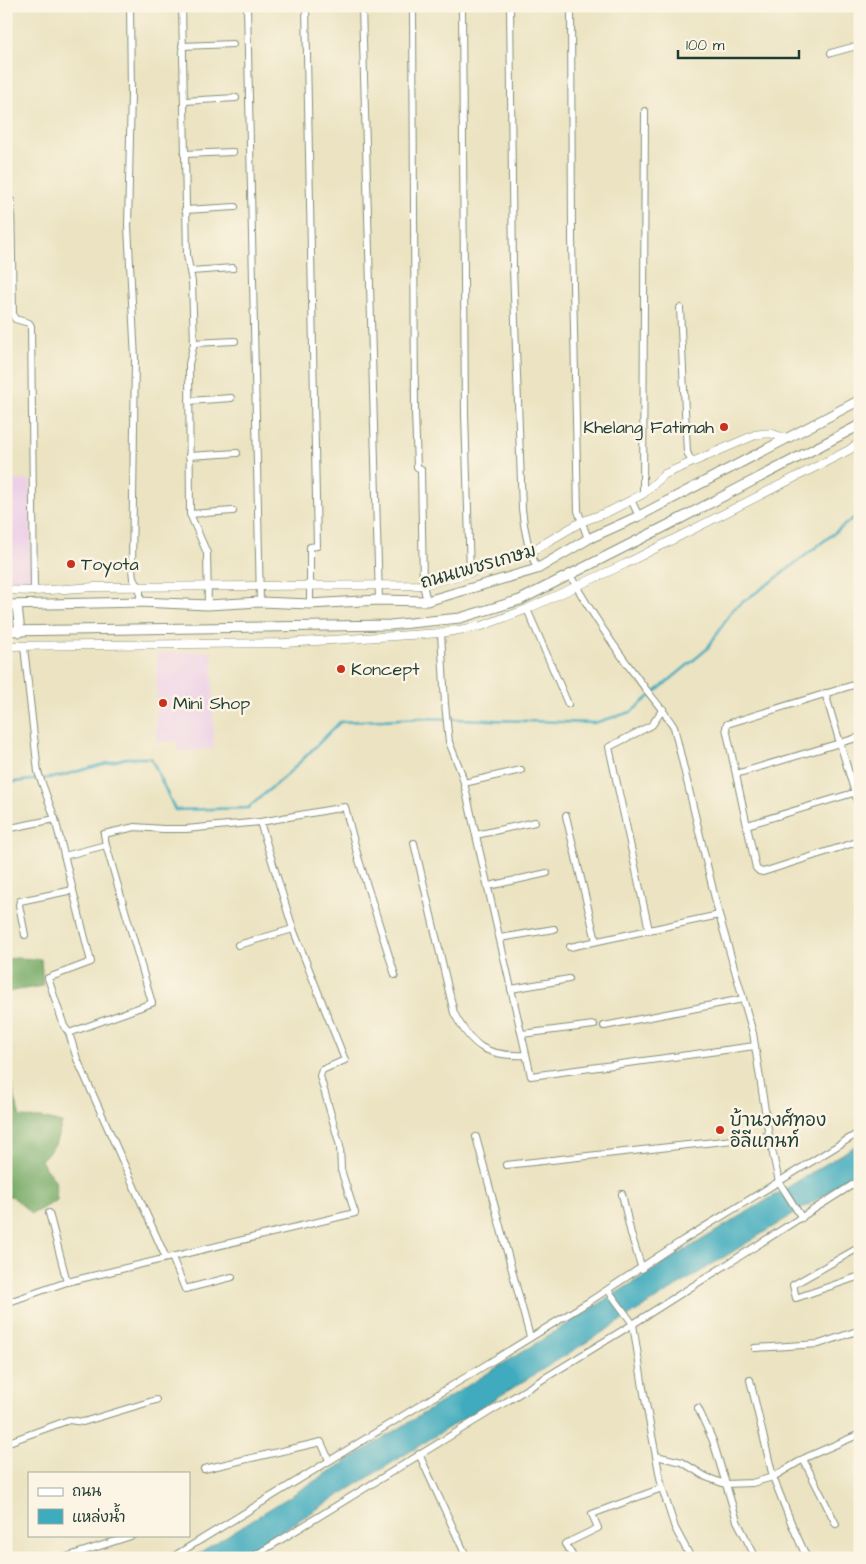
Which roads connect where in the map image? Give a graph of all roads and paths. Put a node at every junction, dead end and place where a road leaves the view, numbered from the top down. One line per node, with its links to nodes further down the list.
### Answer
1 (130, 6): 53 (street)
2 (182, 6): 12 (street)
3 (247, 6): 51 (street)
4 (306, 6): 52 (street)
5 (362, 6): 48 (street)
6 (413, 6): 49 (street)
7 (462, 6): 46 (street)
8 (510, 6): 44 (street)
9 (570, 6): 42 (street)
10 (233, 44): 12 (street)
11 (860, 45): 13 (street)
12 (182, 46): 15 (street)
13 (831, 53)
14 (236, 98): 15 (street)
15 (184, 101): 18 (street)
16 (645, 111): 37 (street)
17 (233, 152): 18 (street)
18 (184, 154): 21 (street)
19 (11, 201): 56 (street)
20 (235, 207): 21 (street)
21 (185, 210): 23 (street)
22 (233, 268): 23 (street)
23 (191, 272): 26 (street)
24 (680, 308): 36 (street)
25 (235, 341): 26 (street)
26 (194, 343): 28 (street)
27 (232, 398): 28 (street)
28 (189, 401): 35 (street)
29 (856, 402): 30 (main road); 32 (main road, ถนนเพชรเกษม)
30 (860, 412)
31 (860, 425): 47 (main road)
32 (785, 439): 36 (street); 41 (main road, ถนนเพชรเกษม)
33 (860, 442): 50 (street)
34 (237, 453): 35 (street)
35 (190, 456): 40 (street)
36 (692, 462): 37 (street)
37 (643, 494): 38 (street)
38 (631, 500): 41 (street); 42 (street)
39 (233, 511): 40 (street)
40 (190, 514): 54 (street)
41 (639, 516): 43 (main road, ถนนเพชรเกษม)
42 (581, 522): 43 (street); 44 (street)
43 (588, 539): 45 (main road, ถนนเพชรเกษม)
44 (530, 552): 45 (street); 46 (street)
45 (537, 568): 58 (main road, ถนนเพชรเกษม)
46 (470, 573): 49 (street)
47 (570, 575): 50 (street); 66 (main road)
48 (378, 585): 49 (street); 52 (street); 57 (street)
49 (423, 585): 58 (street)
50 (576, 585): 65 (street); 76 (street)
51 (259, 586): 52 (street); 54 (street); 60 (street)
52 (310, 586): 61 (street)
53 (140, 587): 54 (street); 56 (street); 59 (street)
54 (208, 587): 63 (street)
55 (6, 590): 56 (street)
56 (34, 591)
57 (379, 600): 58 (main road, ถนนเพชรเกษม); 61 (main road, ถนนเพชรเกษม)
58 (427, 601)
59 (140, 602): 63 (main road, ถนนเพชรเกษม); 64 (main road, ถนนเพชรเกษม)
60 (260, 602): 61 (main road, ถนนเพชรเกษม); 63 (main road, ถนนเพชรเกษม)
61 (310, 604)
62 (6, 605): 64 (main road, ถนนเพชรเกษม)
63 (208, 605)
64 (17, 606): 68 (main road)
65 (527, 609): 69 (street); 75 (street)
66 (390, 625): 68 (main road); 70 (street)
67 (6, 631): 68 (main road)
68 (20, 632)
69 (441, 633): 70 (street); 81 (street)
70 (391, 636): 72 (street)
71 (6, 646): 72 (street)
72 (24, 647): 85 (street)
73 (860, 683): 74 (street)
74 (825, 693): 78 (street); 80 (street)
75 (568, 704)
76 (663, 709): 98 (street); 101 (street)
77 (860, 737): 78 (street)
78 (840, 743): 80 (street); 82 (street)
79 (521, 770): 81 (street)
80 (736, 774): 88 (street)
81 (464, 783): 90 (street)
82 (857, 792): 83 (street); 88 (street)
83 (860, 810)
84 (566, 816): 104 (street)
85 (55, 819): 89 (street); 94 (street)
86 (260, 822): 93 (street); 99 (street); 107 (street)
87 (535, 822): 90 (street)
88 (747, 825): 91 (street)
89 (6, 829)
90 (476, 835): 96 (street)
91 (860, 841)
92 (414, 843): 116 (street)
93 (106, 845): 94 (street); 113 (street)
94 (64, 856): 97 (street)
95 (547, 873): 96 (street)
96 (489, 886): 103 (street)
97 (73, 890): 102 (street); 113 (street)
98 (719, 915): 101 (street); 110 (street)
99 (293, 929): 105 (street); 127 (street)
100 (554, 929): 103 (street)
101 (649, 930): 104 (street)
102 (25, 934)
103 (500, 938): 109 (street)
104 (596, 941): 106 (street)
105 (238, 945)
106 (570, 947)
107 (395, 975)
108 (569, 979): 109 (street)
109 (511, 989): 114 (street)
110 (743, 999): 112 (street); 115 (street)
111 (594, 1025): 114 (street)
112 (604, 1026)
113 (69, 1033): 127 (street)
114 (522, 1034): 116 (street)
115 (755, 1046): 116 (street); 118 (street)
116 (526, 1055)
117 (860, 1132): 122 (street)
118 (769, 1136): 120 (street); 122 (street)
119 (476, 1137): 136 (street)
120 (506, 1165)
121 (860, 1180): 125 (street)
122 (779, 1182): 125 (street); 128 (street)
123 (622, 1194): 128 (street)
124 (49, 1213): 131 (street)
125 (802, 1218): 134 (street)
126 (860, 1247): 129 (street)
127 (169, 1258): 130 (street); 131 (street)
128 (642, 1268): 132 (street)
129 (860, 1276)
130 (232, 1277)
131 (67, 1282): 133 (street)
132 (608, 1290): 134 (street); 136 (street)
133 (6, 1303)
134 (633, 1324): 143 (street); 144 (street)
135 (860, 1330): 137 (street)
136 (530, 1337): 146 (street)
137 (755, 1348)
138 (750, 1380): 148 (street)
139 (156, 1400): 142 (street)
140 (698, 1408): 149 (street)
141 (860, 1434): 145 (street)
142 (6, 1443)
143 (419, 1454): 155 (street); 156 (street)
144 (656, 1456): 149 (street); 150 (street)
145 (803, 1459): 148 (street); 151 (street)
146 (329, 1460): 147 (street); 154 (street)
147 (204, 1469)
148 (773, 1477): 149 (street); 160 (street)
149 (725, 1484): 159 (street)
150 (662, 1488): 157 (street); 158 (street)
151 (836, 1524)
152 (131, 1536): 153 (street)
153 (63, 1558)
154 (171, 1558)
155 (251, 1558)
156 (467, 1558)
157 (574, 1558)
158 (691, 1558)
159 (756, 1558)
160 (808, 1558)

